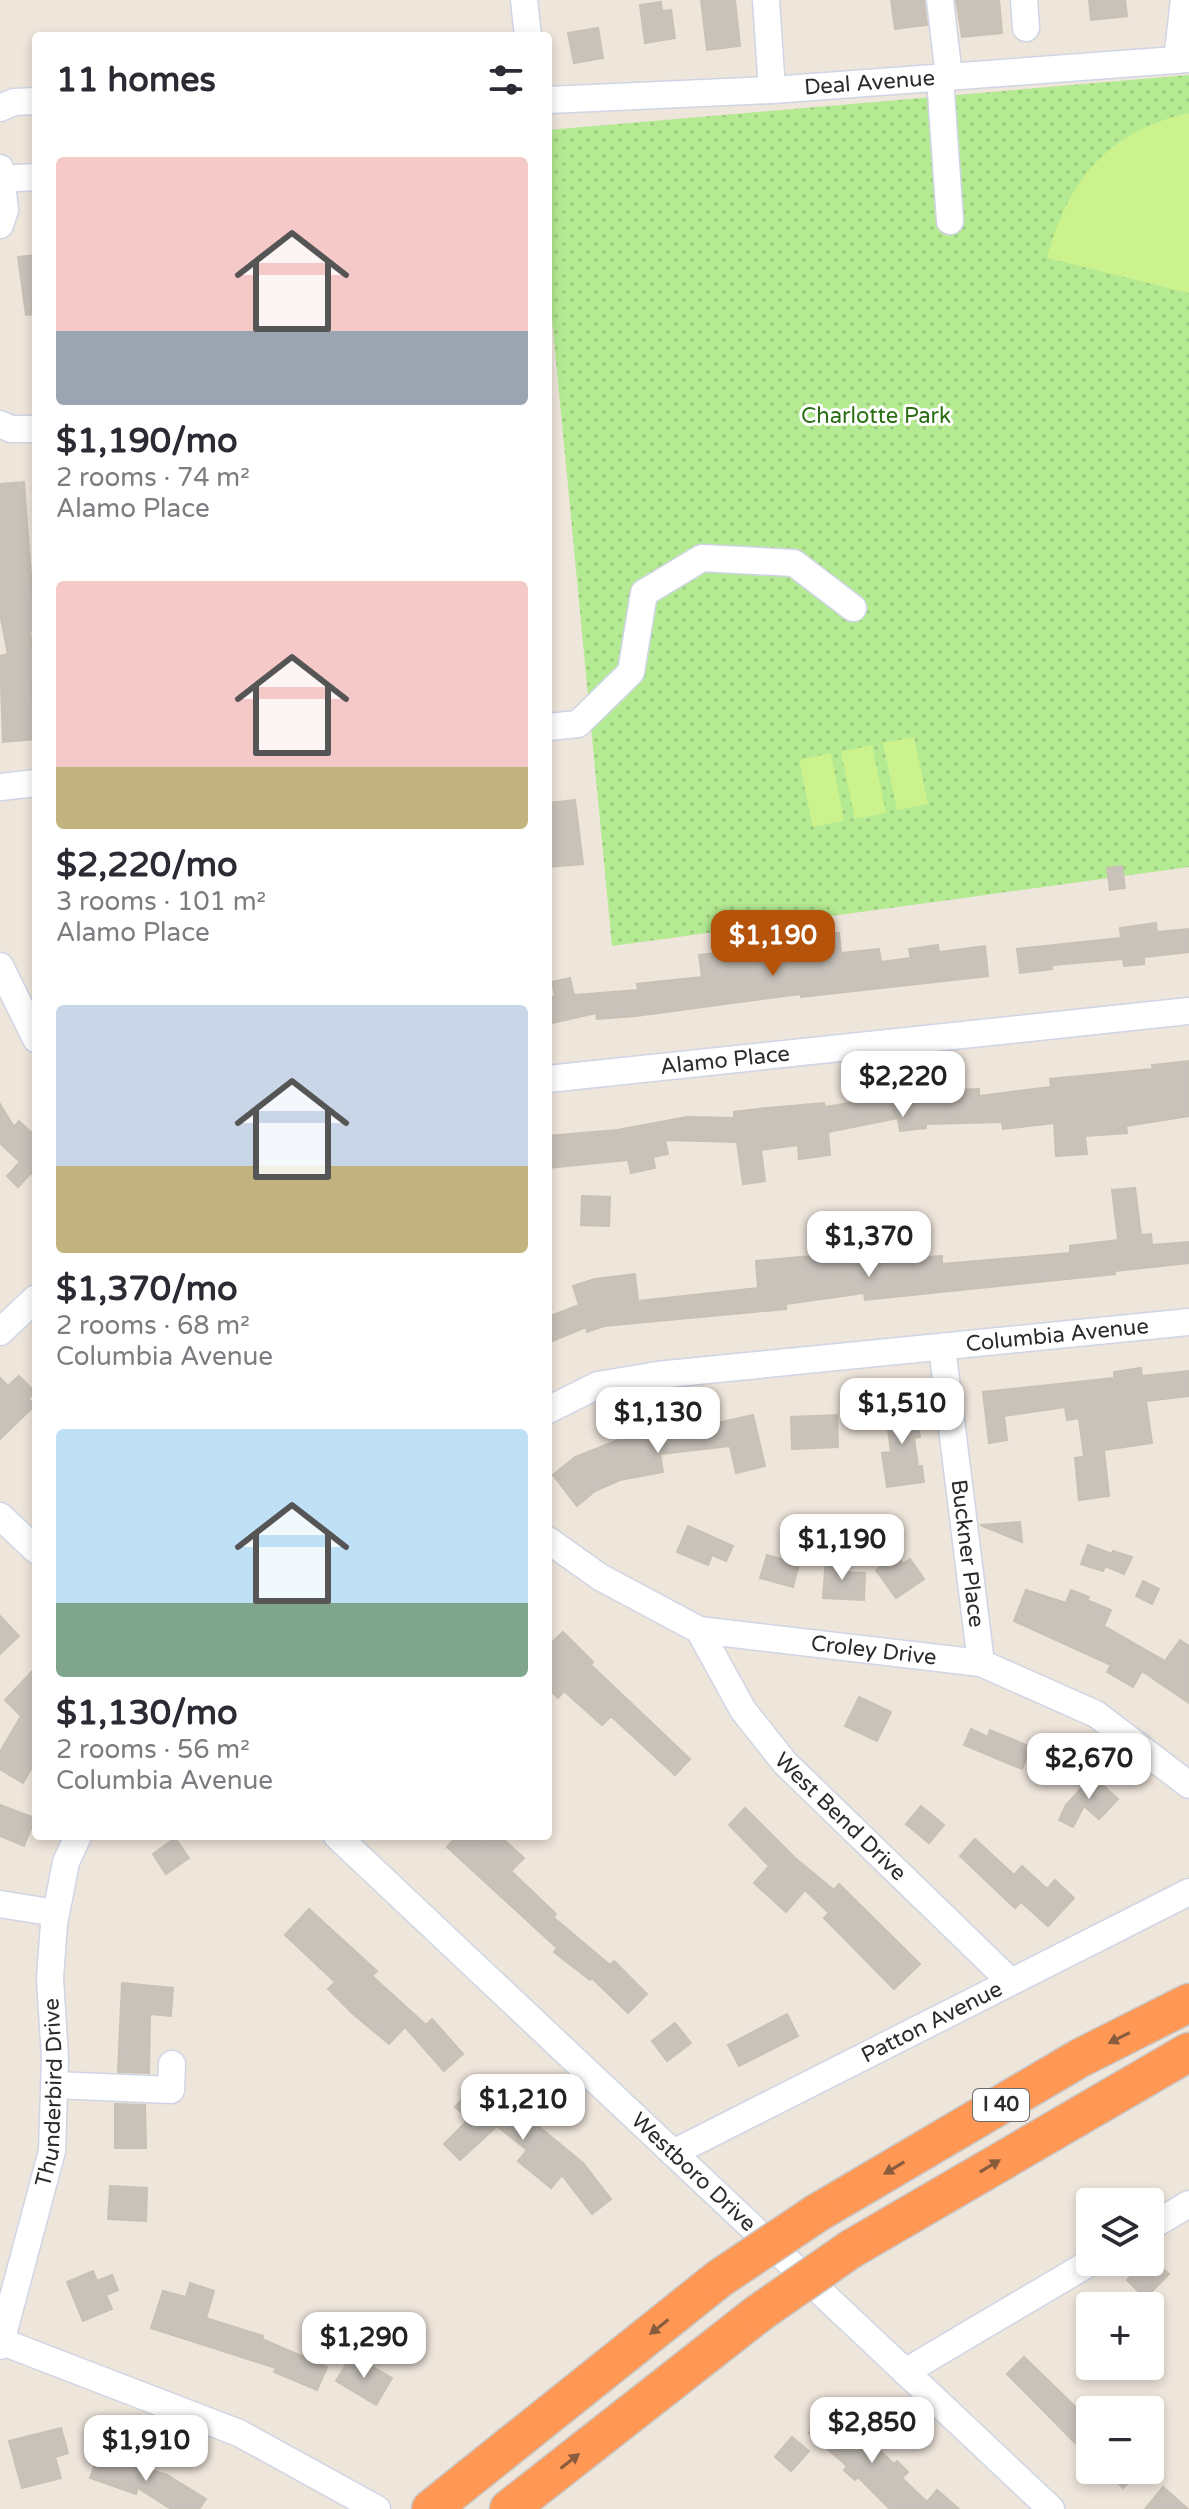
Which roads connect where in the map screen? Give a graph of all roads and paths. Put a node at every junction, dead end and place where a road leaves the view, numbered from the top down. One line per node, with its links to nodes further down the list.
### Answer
1 (524, 0): 7 (street)
2 (766, 0): 10 (street)
3 (940, 0): 9 (street)
4 (1024, 0): 6 (street)
5 (1184, 0): 8 (street)
6 (1026, 28)
7 (528, 32)
8 (1183, 59): 9 (street, Deal Avenue)
9 (944, 77): 10 (street, Deal Avenue); 16 (street)
10 (772, 90): 11 (street, Deal Avenue)
11 (552, 100)
12 (32, 101): 13 (street)
13 (0, 108)
14 (1, 174): 15 (street); 17 (street)
15 (32, 177)
16 (950, 221)
17 (0, 225)
18 (0, 424): 19 (street)
19 (32, 429)
20 (853, 608): 21 (street)
21 (552, 727)
22 (32, 783): 23 (street)
23 (0, 787)
24 (0, 966): 26 (street)
25 (1189, 1011): 27 (street, Alamo Place)
26 (32, 1031)
27 (552, 1079)
28 (32, 1302): 30 (street)
29 (1189, 1322): 31 (street, Columbia Avenue)
30 (0, 1332)
31 (942, 1347): 32 (street, Columbia Avenue); 37 (street, Buckner Place)
32 (552, 1408)
33 (0, 1516): 35 (street)
34 (552, 1543): 36 (street, Croley Drive)
35 (32, 1546)
36 (699, 1630): 37 (street, Croley Drive); 44 (street, West Bend Drive)
37 (981, 1663): 38 (street, Croley Drive)
38 (1189, 1785)
39 (76, 1840): 43 (street, Thunderbird Drive)
40 (341, 1840): 49 (street, Westboro Drive)
41 (1189, 1892): 44 (street, Patton Avenue)
42 (0, 1904): 43 (street)
43 (56, 1913): 47 (street, Thunderbird Drive)
44 (1011, 1982): 49 (street, Patton Avenue)
45 (1189, 2003): 55 (highway, I 40, one-way to 55, bridge)
46 (1189, 2052): 57 (highway, I 40, one-way to 46, bridge)
47 (54, 2085): 48 (street); 53 (street, Thunderbird Drive)
48 (171, 2087)
49 (673, 2153): 54 (street, Westboro Drive)
50 (1189, 2204): 51 (street)
51 (1164, 2219)
52 (1076, 2271): 54 (street)
53 (1, 2343): 56 (street)
54 (905, 2372): 58 (street, Westboro Drive)
55 (442, 2500)
56 (377, 2509)
57 (509, 2509)
58 (1051, 2509)

